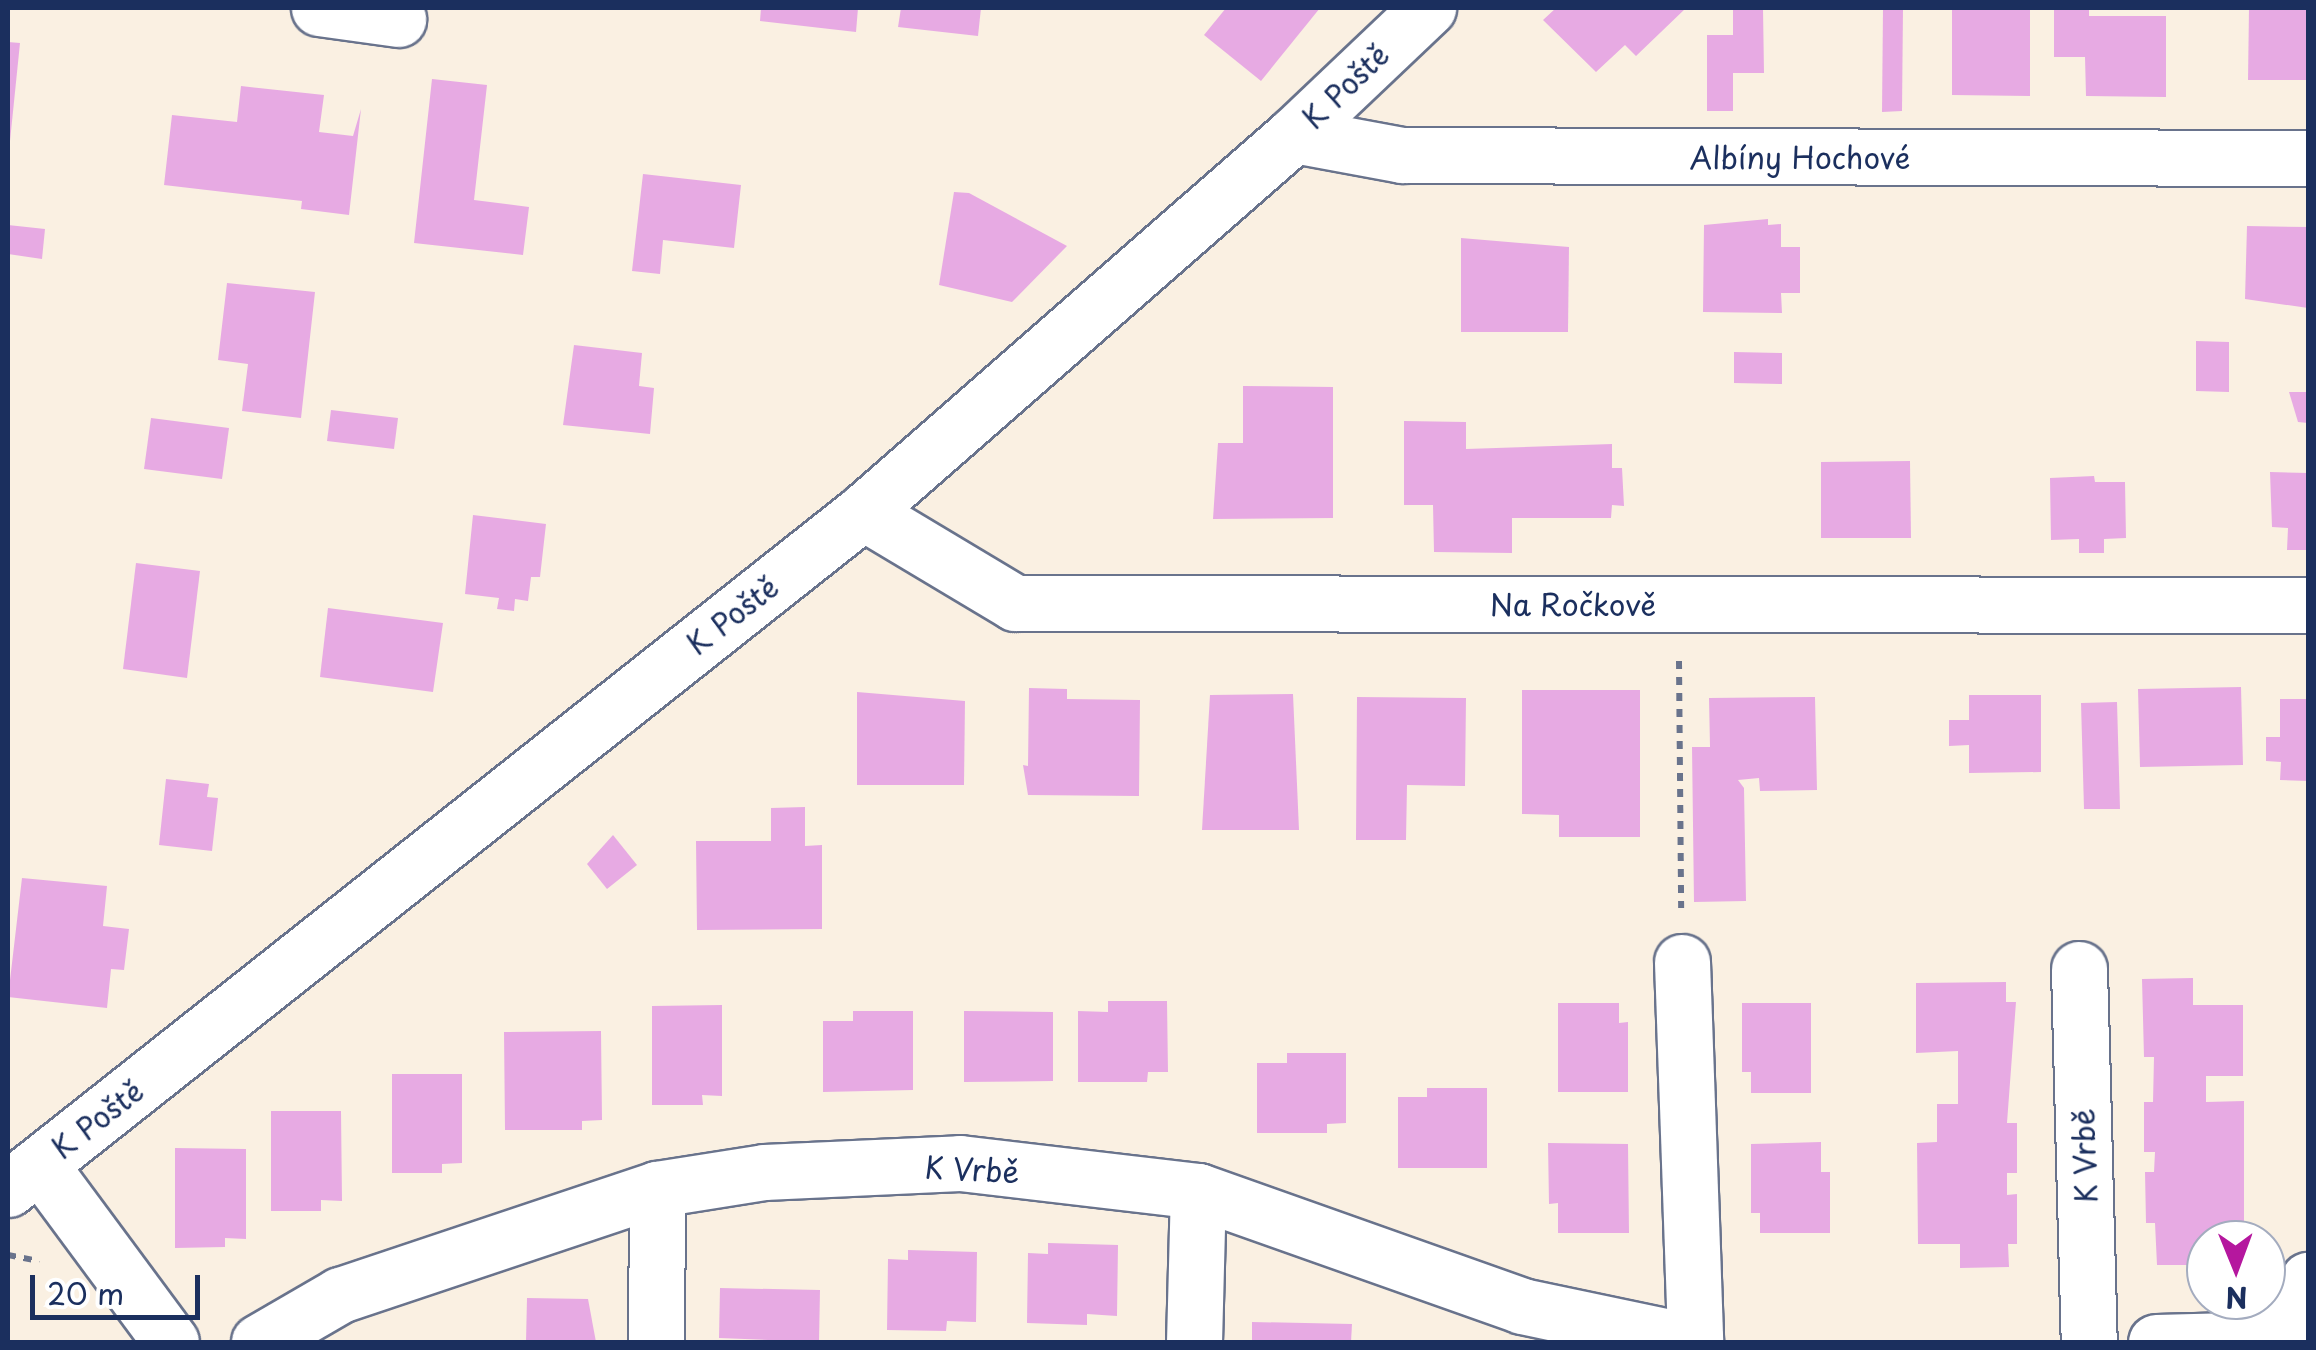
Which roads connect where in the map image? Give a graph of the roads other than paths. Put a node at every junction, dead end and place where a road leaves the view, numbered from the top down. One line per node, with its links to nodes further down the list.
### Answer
1 (319, 8): 3 (street)
2 (1428, 8): 4 (street, K Poště)
3 (398, 19)
4 (1294, 135): 5 (street, Albíny Hochové); 6 (street, K Poště)
5 (2308, 158)
6 (863, 512): 7 (street, Na Ročkově); 10 (street, K Poště)
7 (2308, 606)
8 (1682, 962): 19 (street, K Vrbě)
9 (2079, 969): 20 (street, K Vrbě)
10 (24, 1177): 15 (street)
11 (658, 1189): 12 (street, K Vrbě); 16 (street, K Vrbě); 17 (street)
12 (1198, 1191): 18 (street); 19 (street, K Vrbě)
13 (2308, 1280): 14 (street)
14 (2292, 1338): 21 (street)
15 (171, 1342)
16 (259, 1342)
17 (656, 1342)
18 (1194, 1342)
19 (1694, 1342)
20 (2090, 1342)
21 (2156, 1342)

